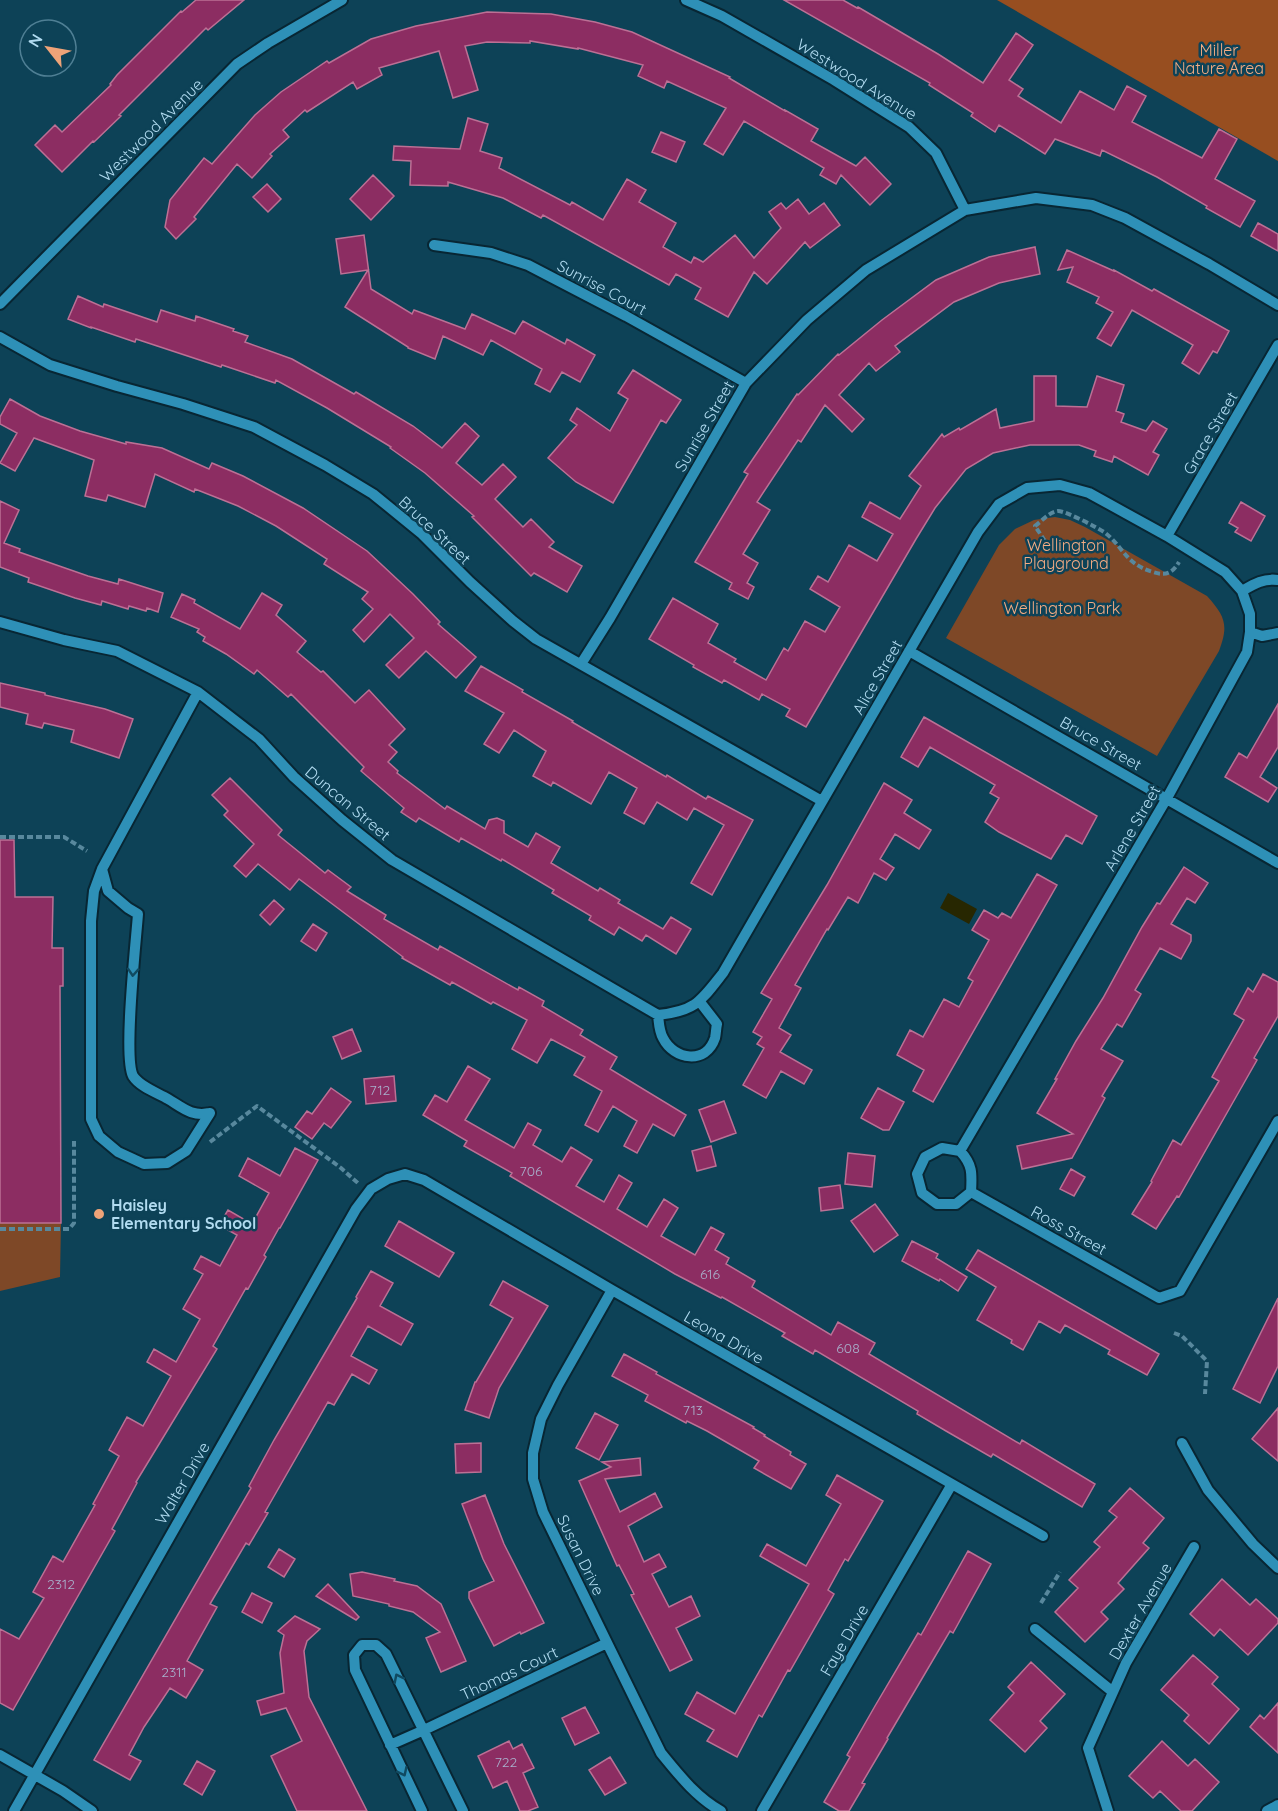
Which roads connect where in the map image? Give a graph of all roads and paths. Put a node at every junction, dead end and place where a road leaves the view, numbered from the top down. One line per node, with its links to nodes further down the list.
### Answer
1 (342, 0): 5 (street, Westwood Avenue)
2 (686, 0): 3 (street, Westwood Avenue)
3 (964, 210): 6 (street); 9 (street, Sunrise Street)
4 (434, 245): 9 (street, Sunrise Court)
5 (0, 304)
6 (1278, 305)
7 (0, 337): 19 (street, Bruce Street)
8 (1278, 345): 10 (street, Grace Street)
9 (746, 383): 19 (street, Sunrise Street)
10 (1167, 536): 14 (street, Arlene Street); 18 (street, Alice Street)
11 (1045, 541): 12 (path)
12 (1179, 562)
13 (1278, 580): 14 (street)
14 (1242, 591): 16 (street, Arlene Street)
15 (0, 622): 20 (street, Duncan Street)
16 (1250, 632): 17 (street); 21 (street, Arlene Street)
17 (1278, 633)
18 (909, 651): 21 (street, Bruce Street); 22 (street, Alice Street)
19 (581, 664): 22 (street, Bruce Street)
20 (198, 692): 26 (street); 28 (street, Duncan Street)
21 (1167, 798): 25 (street, Bruce Street); 32 (street, Arlene Street)
22 (822, 801): 27 (street, Alice Street)
23 (0, 837): 24 (path)
24 (87, 851)
25 (1278, 863)
26 (102, 868): 26 (street, one-way to 26)
27 (700, 1002): 28 (street, Alice Street); 28 (street)
28 (658, 1015)
29 (1278, 1121): 35 (street, Ross Street)
30 (74, 1142): 36 (path)
31 (209, 1143): 34 (path)
32 (960, 1151): 35 (street); 35 (street)
33 (388, 1179): 34 (street, Walter Drive); 37 (street, Leona Drive)
34 (369, 1192): 53 (street, Walter Drive)
35 (971, 1192)
36 (0, 1229)
37 (612, 1290): 41 (street, Leona Drive); 48 (street, Susan Drive)
38 (1174, 1333): 39 (path)
39 (1205, 1394)
40 (1182, 1443): 44 (street)
41 (952, 1484): 42 (street, Leona Drive); 60 (street, Faye Drive)
42 (1043, 1536)
43 (1194, 1546): 49 (street, Dexter Avenue)
44 (1278, 1568)
45 (1060, 1572): 46 (path)
46 (1041, 1604)
47 (1035, 1629): 49 (street, Dexter Avenue)
48 (607, 1643): 50 (street, Thomas Court); 59 (street, Susan Drive)
49 (1113, 1692): 61 (street, Dexter Avenue)
50 (424, 1730): 51 (street, Thomas Court); 51 (street, one-way to 51); 58 (street)
51 (390, 1744): 57 (street, one-way to 57)
52 (0, 1755): 53 (street)
53 (34, 1774): 55 (street, Walter Drive); 56 (street)
54 (1278, 1805): 62 (street)
55 (14, 1811)
56 (92, 1811)
57 (422, 1811)
58 (463, 1811)
59 (721, 1811)
60 (762, 1811)
61 (1108, 1811)
62 (1267, 1811)

